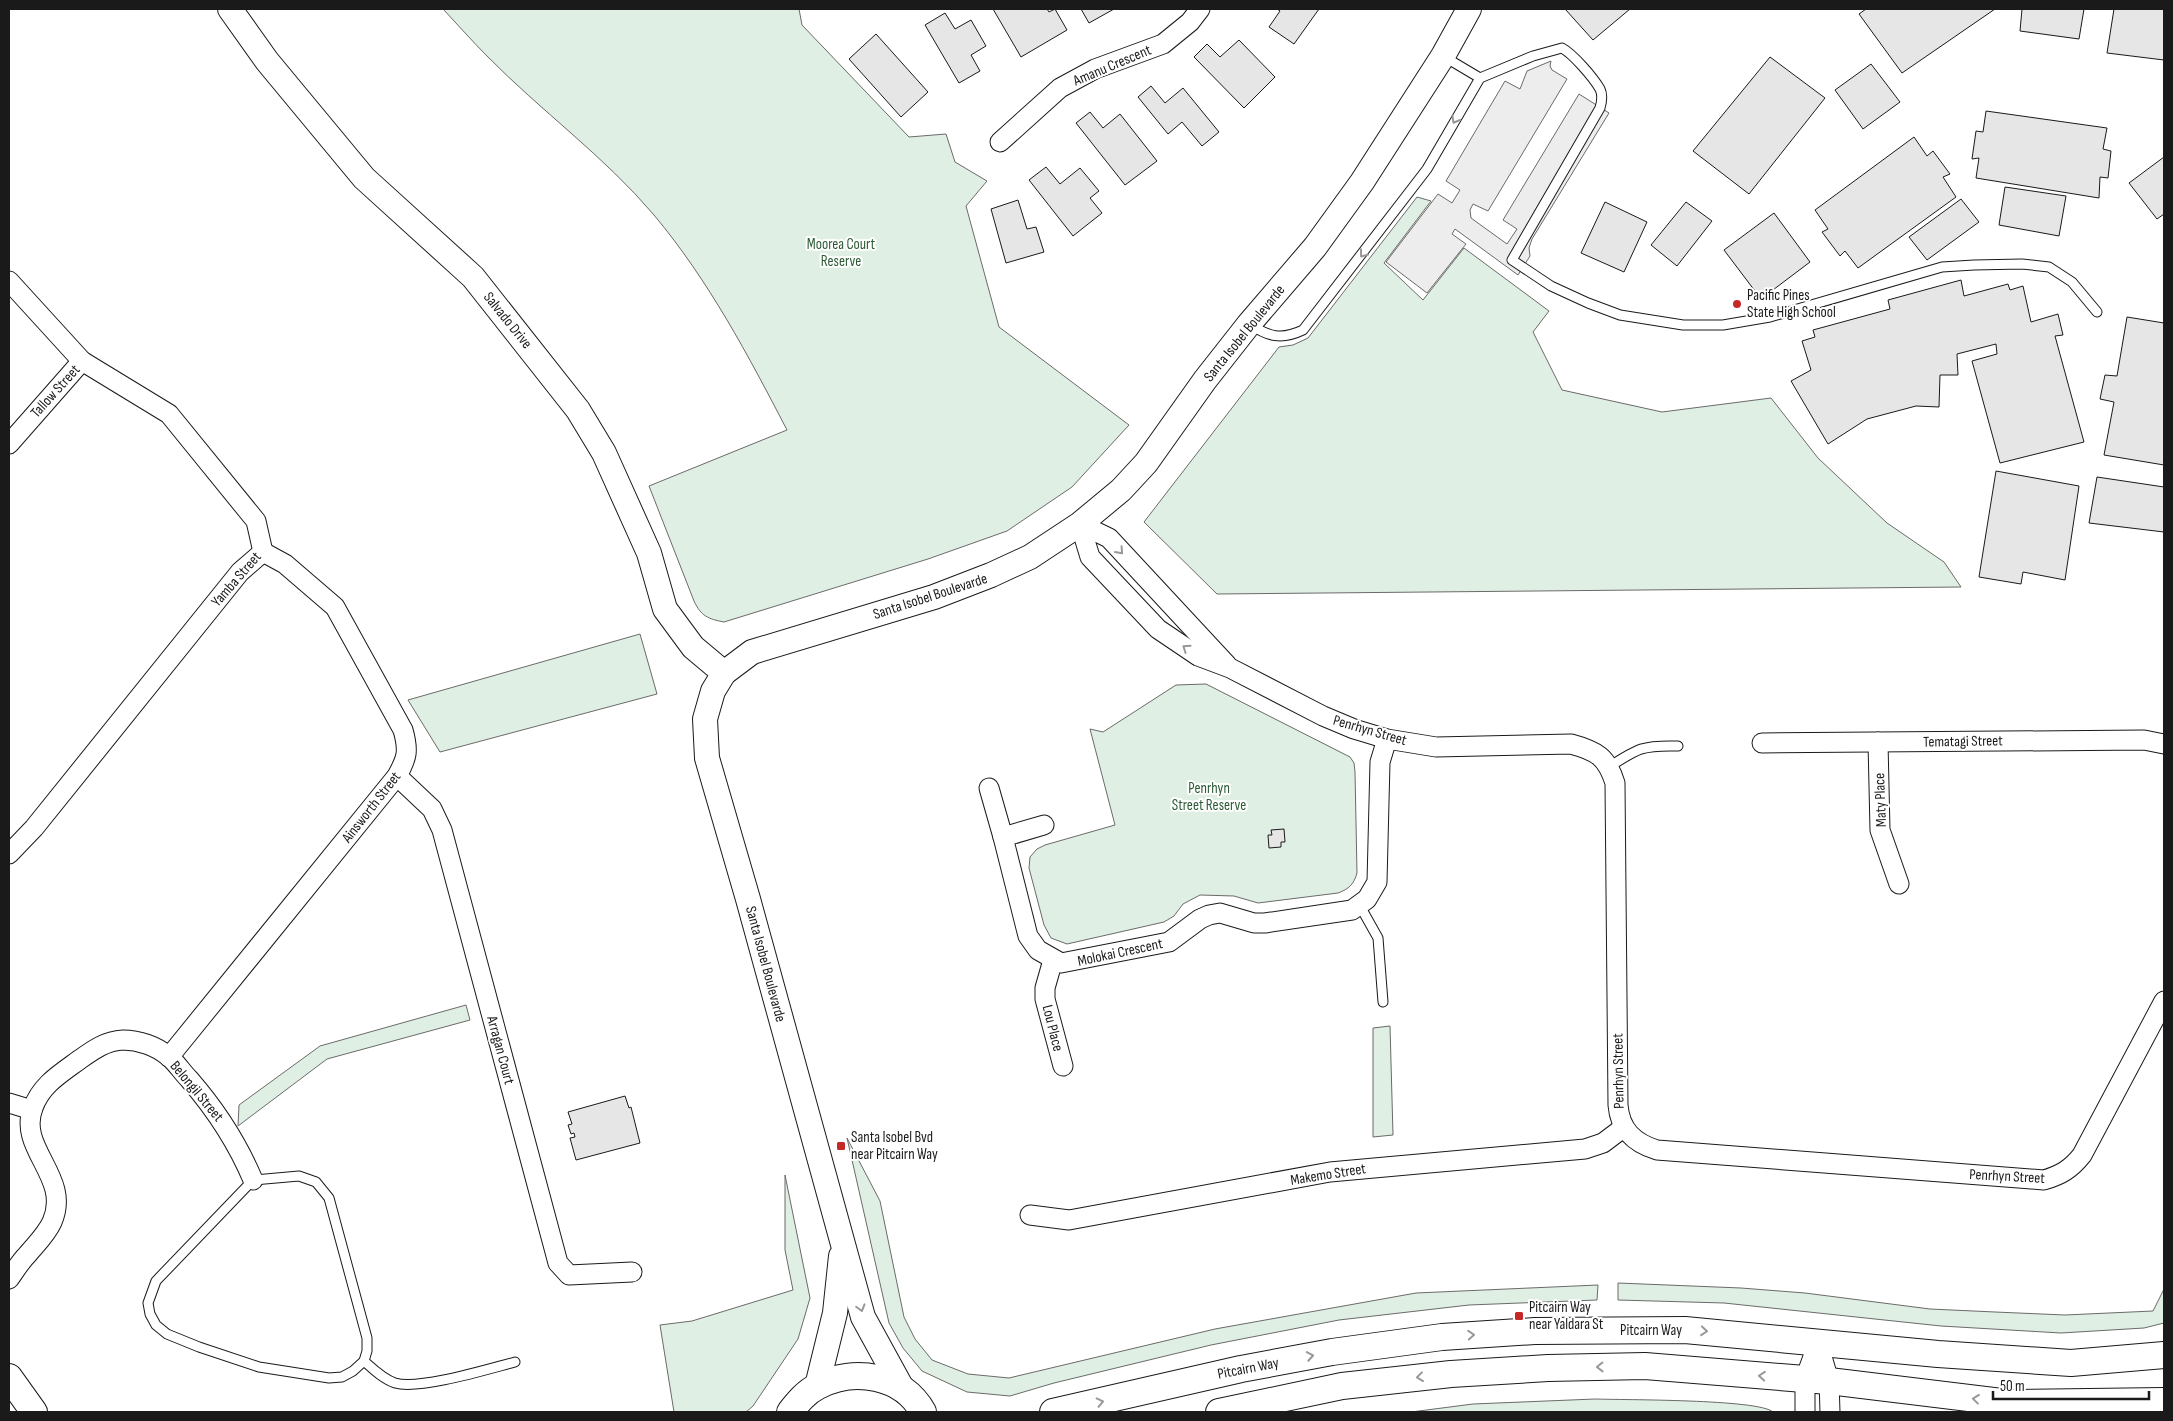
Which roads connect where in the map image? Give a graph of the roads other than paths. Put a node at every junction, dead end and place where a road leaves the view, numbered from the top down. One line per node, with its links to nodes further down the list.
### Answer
1 (230, 9): 15 (street, Salvado Drive)
2 (1200, 9): 6 (street, Amanu Crescent)
3 (1469, 9): 4 (street, Santa Isobel Boulevarde)
4 (1443, 56): 5 (lane); 9 (street, Santa Isobel Boulevarde)
5 (1480, 78): 8 (lane); 9 (lane, one-way to 9)
6 (1000, 142)
7 (9, 281): 10 (street, Yamba Street)
8 (2097, 312)
9 (1249, 324): 12 (street, Santa Isobel Boulevarde)
10 (82, 362): 11 (street, Tallow Street); 13 (street, Yamba Street)
11 (9, 444)
12 (1080, 524): 14 (street, Penrhyn Street, one-way to 14); 14 (street, Penrhyn Street, one-way to 12); 15 (street, Santa Isobel Boulevarde)
13 (263, 552): 22 (street, Ainsworth Street); 26 (street, Yamba Street)
14 (1230, 668): 16 (street, Penrhyn Street)
15 (724, 673): 39 (street, Santa Isobel Boulevarde)
16 (1387, 739): 21 (street, Penrhyn Street); 28 (street)
17 (1878, 742): 18 (street, Tematagi Street); 19 (street, Tematagi Street); 27 (street, Maty Place)
18 (1762, 743)
19 (2164, 744)
20 (1678, 746): 21 (lane)
21 (1609, 767): 36 (street, Penrhyn Street)
22 (397, 776): 32 (street, Ainsworth Street); 42 (street, Arragan Court)
23 (989, 788): 25 (street)
24 (1044, 826): 25 (street)
25 (1003, 837): 29 (street)
26 (9, 854)
27 (1899, 884)
28 (1360, 906): 29 (street, Molokai Crescent); 31 (lane)
29 (1053, 960): 33 (street, Lou Place)
30 (2164, 1001): 36 (street, Penrhyn Street)
31 (1384, 1002)
32 (169, 1057): 35 (street, Belongil Street); 37 (street, Belongil Street)
33 (1063, 1066)
34 (9, 1103): 35 (street)
35 (32, 1110): 40 (street, Belongil Street)
36 (1623, 1128): 38 (street, Makemo Street)
37 (254, 1180): 46 (lane); 46 (lane)
38 (1030, 1215)
39 (843, 1244): 50 (street, Santa Isobel Boulevarde); 53 (street, Santa Isobel Boulevarde, one-way to 53)
40 (26, 1256): 41 (street, Belongil Street); 43 (street, Belongil Street)
41 (9, 1266)
42 (632, 1272)
43 (9, 1279)
44 (1818, 1343): 45 (main road, Pitcairn Way); 49 (street); 56 (main road, Pitcairn Way, one-way to 44)
45 (2164, 1355)
46 (364, 1361): 47 (lane)
47 (516, 1362)
48 (9, 1377): 54 (main road)
49 (1817, 1380): 51 (main road, one-way to 49); 57 (main road, one-way to 57); 58 (street); 59 (street)
50 (817, 1386): 53 (main road); 55 (main road)
51 (2164, 1401)
52 (9, 1402): 54 (main road)
53 (922, 1405)
54 (32, 1412)
55 (790, 1412)
56 (1053, 1412)
57 (1219, 1412)
58 (1805, 1412)
59 (1830, 1412)

